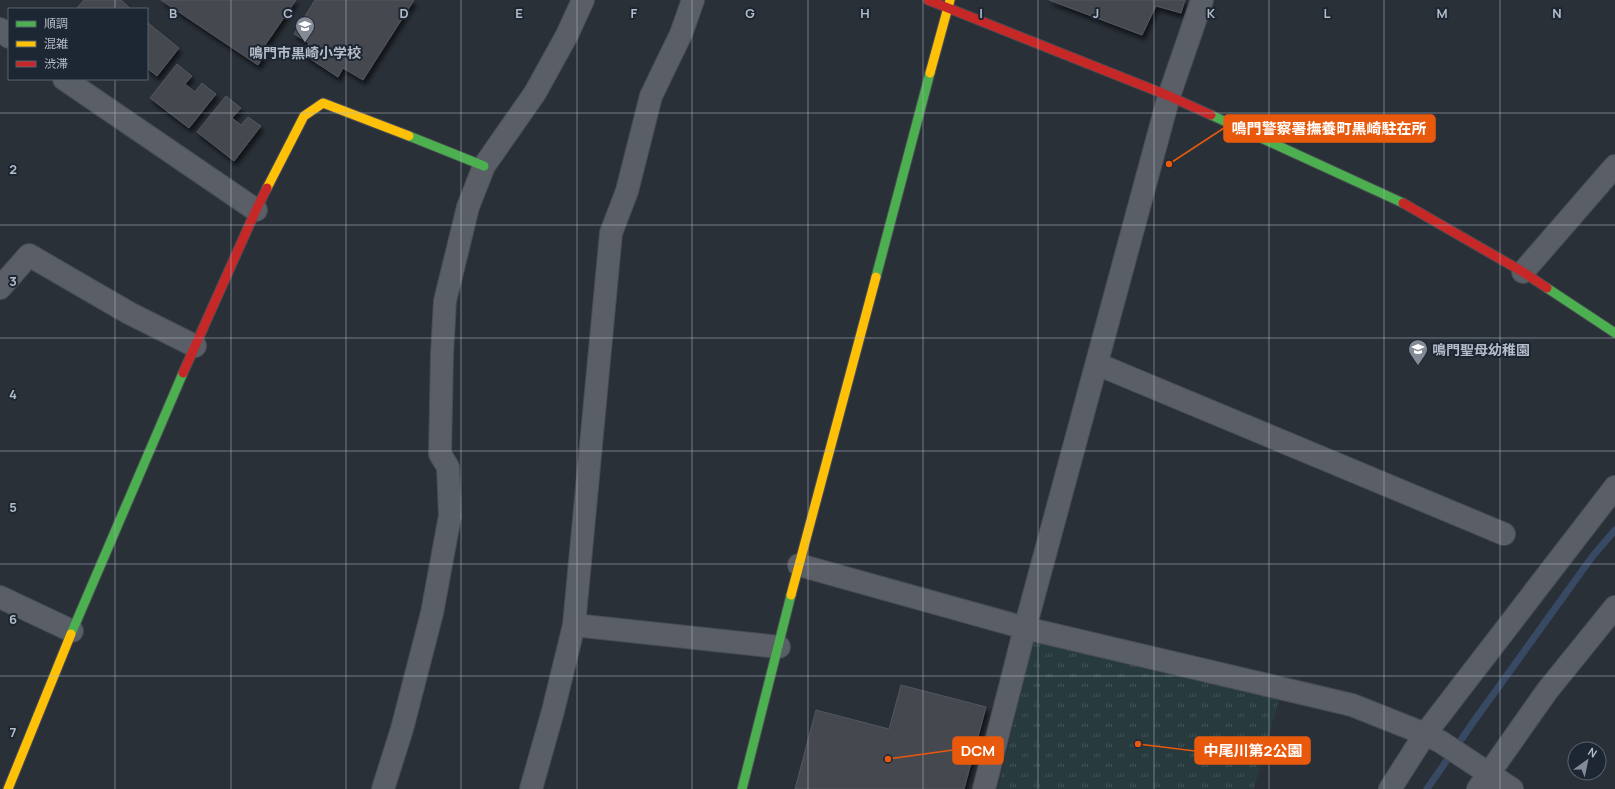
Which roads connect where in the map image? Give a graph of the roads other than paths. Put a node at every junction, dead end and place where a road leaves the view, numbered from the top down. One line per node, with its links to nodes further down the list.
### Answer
1 (583, 0): 10 (street)
2 (693, 0): 23 (street)
3 (928, 0): 5 (street)
4 (1202, 0): 9 (street)
5 (949, 4): 9 (street); 20 (street)
6 (0, 29): 7 (street)
7 (8, 36)
8 (65, 80): 12 (street)
9 (1169, 96): 13 (street); 17 (street)
10 (484, 166): 12 (street); 30 (street)
11 (1615, 166): 13 (street)
12 (256, 210): 16 (street)
13 (1523, 272): 15 (street)
14 (0, 288): 16 (street)
15 (1615, 333)
16 (195, 346): 25 (street)
17 (1097, 364): 19 (street); 24 (street)
18 (1615, 487): 27 (street)
19 (1504, 534)
20 (799, 565): 24 (street); 26 (street)
21 (0, 597): 25 (street)
22 (1615, 607): 28 (street)
23 (574, 625): 26 (street); 31 (street)
24 (1025, 628): 27 (street); 33 (street)
25 (72, 631): 29 (street)
26 (779, 647): 32 (street)
27 (1433, 738): 28 (street); 34 (street)
28 (1479, 775): 35 (street)
29 (8, 789)
30 (383, 789)
31 (530, 789)
32 (742, 789)
33 (984, 789)
34 (1390, 789)
35 (1512, 789)

